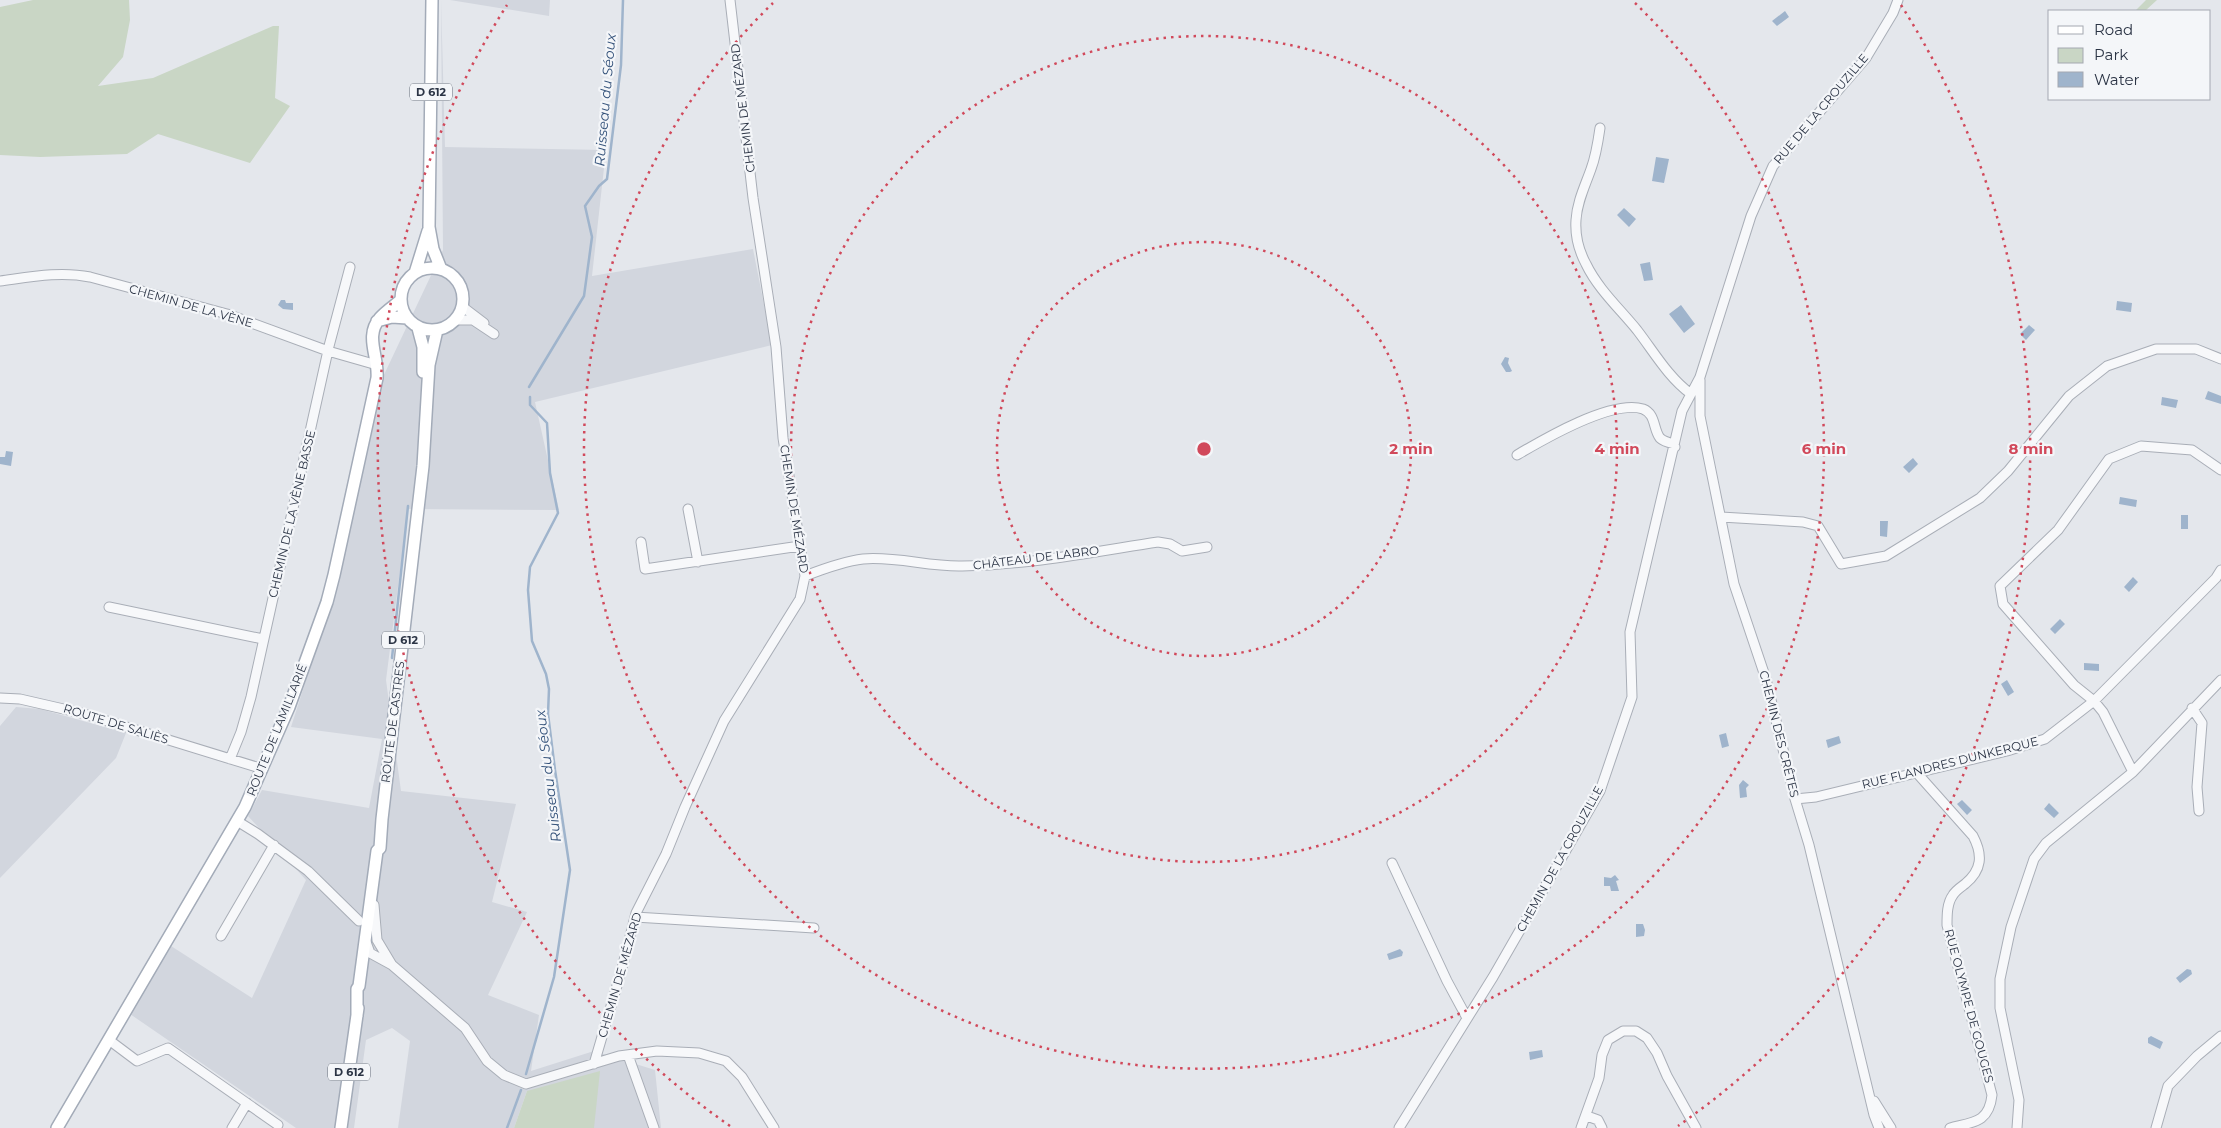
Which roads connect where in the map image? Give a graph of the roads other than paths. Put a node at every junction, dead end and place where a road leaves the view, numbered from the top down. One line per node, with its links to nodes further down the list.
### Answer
1 (432, 0): 5 (main road, D 612)
2 (730, 0): 29 (street, CHEMIN DE MÉZARD)
3 (1898, 0): 20 (street, RUE DE LA CROUZILLE)
4 (1600, 128): 21 (street)
5 (429, 227): 7 (main road, D 612); 8 (main road, D 612)
6 (350, 267): 17 (street, CHEMIN DE LA VÈNE BASSE)
7 (441, 269): 8 (main road); 11 (main road)
8 (415, 272): 10 (main road)
9 (0, 281): 17 (street, CHEMIN DE LA VÈNE)
10 (401, 300): 12 (main road); 14 (main road)
11 (463, 307): 13 (main road); 13 (street)
12 (407, 318): 14 (main road); 15 (main road)
13 (455, 320): 16 (main road)
14 (378, 321): 19 (main road, ROUTE DE LAMILLARIÉ)
15 (418, 328): 16 (main road); 25 (main road, ROUTE DE CASTRES / D 612)
16 (437, 330): 25 (main road, ROUTE DE CASTRES / D 612)
17 (328, 351): 19 (street, CHEMIN DE LA VÈNE); 35 (street, CHEMIN DE LA VÈNE BASSE)
18 (2221, 359): 27 (street)
19 (377, 365): 41 (main road, ROUTE DE LAMILLARIÉ)
20 (1700, 378): 21 (street, RUE DE LA CROUZILLE); 27 (street, CHEMIN DES CRÊTES)
21 (1692, 393): 22 (street, CHEMIN DE LA CROUZILLE)
22 (1675, 447): 23 (street); 56 (street, CHEMIN DE LA CROUZILLE)
23 (1517, 455)
24 (2221, 470): 38 (street)
25 (417, 506): 49 (main road, ROUTE DE CASTRES / D 612)
26 (688, 509): 31 (street)
27 (1721, 517): 44 (street, CHEMIN DES CRÊTES)
28 (641, 542): 31 (street)
29 (800, 546): 31 (street); 33 (street, CHEMIN DE MÉZARD)
30 (1207, 546): 33 (street, CHÂTEAU DE LABRO)
31 (698, 562)
32 (2221, 570): 38 (street, RUE FLANDRES DUNKERQUE)
33 (805, 576): 50 (street, CHEMIN DE MÉZARD)
34 (109, 607): 35 (street)
35 (263, 639): 40 (street, CHEMIN DE LA VÈNE BASSE)
36 (2221, 680): 39 (street)
37 (0, 698): 40 (street, ROUTE DE SALIÈS)
38 (2094, 701): 42 (street, RUE FLANDRES DUNKERQUE); 43 (street)
39 (2192, 708): 43 (street); 45 (street)
40 (230, 759): 41 (street, ROUTE DE SALIÈS)
41 (263, 769): 46 (main road, ROUTE DE LAMILLARIÉ)
42 (1916, 772): 44 (street, RUE FLANDRES DUNKERQUE); 76 (street, RUE OLYMPE DE GOUGES)
43 (2134, 772): 77 (street)
44 (1795, 799): 61 (street, CHEMIN DES CRÊTES)
45 (2199, 811)
46 (237, 822): 47 (street); 58 (main road, ROUTE DE LAMILLARIÉ)
47 (274, 846): 51 (street); 53 (street)
48 (1392, 863): 56 (street)
49 (373, 882): 54 (main road, ROUTE DE CASTRES / D 612); 55 (street)
50 (635, 917): 52 (street); 60 (street, CHEMIN DE MÉZARD)
51 (359, 921)
52 (814, 928)
53 (221, 936)
54 (366, 942): 55 (street); 67 (main road, ROUTE DE CASTRES / D 612)
55 (392, 965): 60 (street)
56 (1467, 1018): 70 (street, CHEMIN DE LA CROUZILLE)
57 (2221, 1036): 78 (street)
58 (109, 1040): 62 (street); 65 (main road, ROUTE DE LAMILLARIÉ)
59 (628, 1055): 60 (street); 68 (street); 69 (street)
60 (594, 1064)
61 (1868, 1089): 74 (street, CHEMIN DES CRÊTES); 75 (street, CHEMIN DES CRÊTES)
62 (247, 1104): 64 (street); 66 (street)
63 (1587, 1116): 71 (street); 72 (street); 73 (street)
64 (278, 1125)
65 (57, 1128)
66 (232, 1128)
67 (341, 1128)
68 (654, 1128)
69 (774, 1128)
70 (1399, 1128)
71 (1581, 1128)
72 (1602, 1128)
73 (1696, 1128)
74 (1879, 1128)
75 (1891, 1128)
76 (1950, 1128)
77 (2017, 1128)
78 (2156, 1128)

